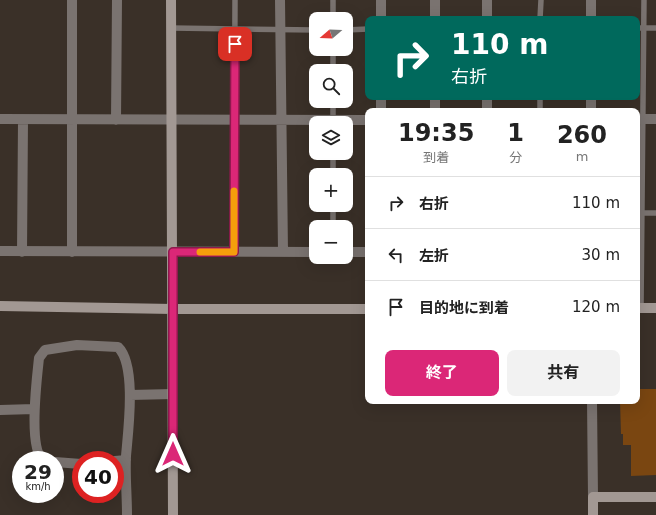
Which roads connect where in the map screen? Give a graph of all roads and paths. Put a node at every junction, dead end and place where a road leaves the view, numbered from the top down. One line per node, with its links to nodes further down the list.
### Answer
1 (72, 0): 32 (street)
2 (117, 0): 33 (street)
3 (171, 0): 19 (street)
4 (235, 0): 23 (lane)
5 (280, 0): 25 (street)
6 (333, 0): 13 (lane)
7 (381, 0): 14 (street)
8 (435, 0): 15 (street)
9 (487, 0): 16 (street)
10 (541, 0): 17 (lane)
11 (591, 0): 18 (street)
12 (644, 0): 21 (lane)
13 (333, 12)
14 (381, 16)
15 (435, 16)
16 (487, 16)
17 (540, 16)
18 (591, 16)
19 (171, 28): 23 (lane); 38 (street)
20 (640, 28): 21 (lane)
21 (644, 28): 22 (lane); 29 (lane)
22 (656, 28)
23 (235, 29): 25 (lane); 34 (lane)
24 (365, 29): 27 (lane)
25 (281, 30): 26 (lane); 35 (street)
26 (309, 30)
27 (353, 30)
28 (0, 119): 31 (street)
29 (640, 119): 30 (street); 40 (lane)
30 (656, 119)
31 (23, 120): 32 (street); 43 (street)
32 (72, 120): 33 (street); 44 (street)
33 (116, 120): 38 (street)
34 (234, 120): 35 (street); 38 (street); 46 (lane)
35 (281, 120): 39 (street); 47 (street)
36 (353, 120): 37 (street)
37 (365, 120)
38 (173, 121): 45 (street)
39 (309, 121)
40 (640, 213): 41 (lane)
41 (656, 213)
42 (0, 251): 43 (street)
43 (22, 252): 44 (street)
44 (72, 252): 45 (street)
45 (173, 252): 46 (street); 54 (street)
46 (234, 252): 47 (street)
47 (283, 252): 48 (street)
48 (309, 252)
49 (353, 252): 50 (street)
50 (365, 252)
51 (0, 306): 54 (street)
52 (640, 308): 53 (street)
53 (656, 308)
54 (173, 309): 55 (street); 56 (street)
55 (365, 309)
56 (173, 394): 57 (street); 66 (street)
57 (130, 395): 59 (street); 62 (street)
58 (592, 404): 63 (street)
59 (34, 409): 60 (street); 61 (street)
60 (0, 410)
61 (38, 451)
62 (126, 460): 65 (street)
63 (593, 497): 64 (street); 67 (street)
64 (656, 497)
65 (127, 515)
66 (173, 515)
67 (593, 515)

